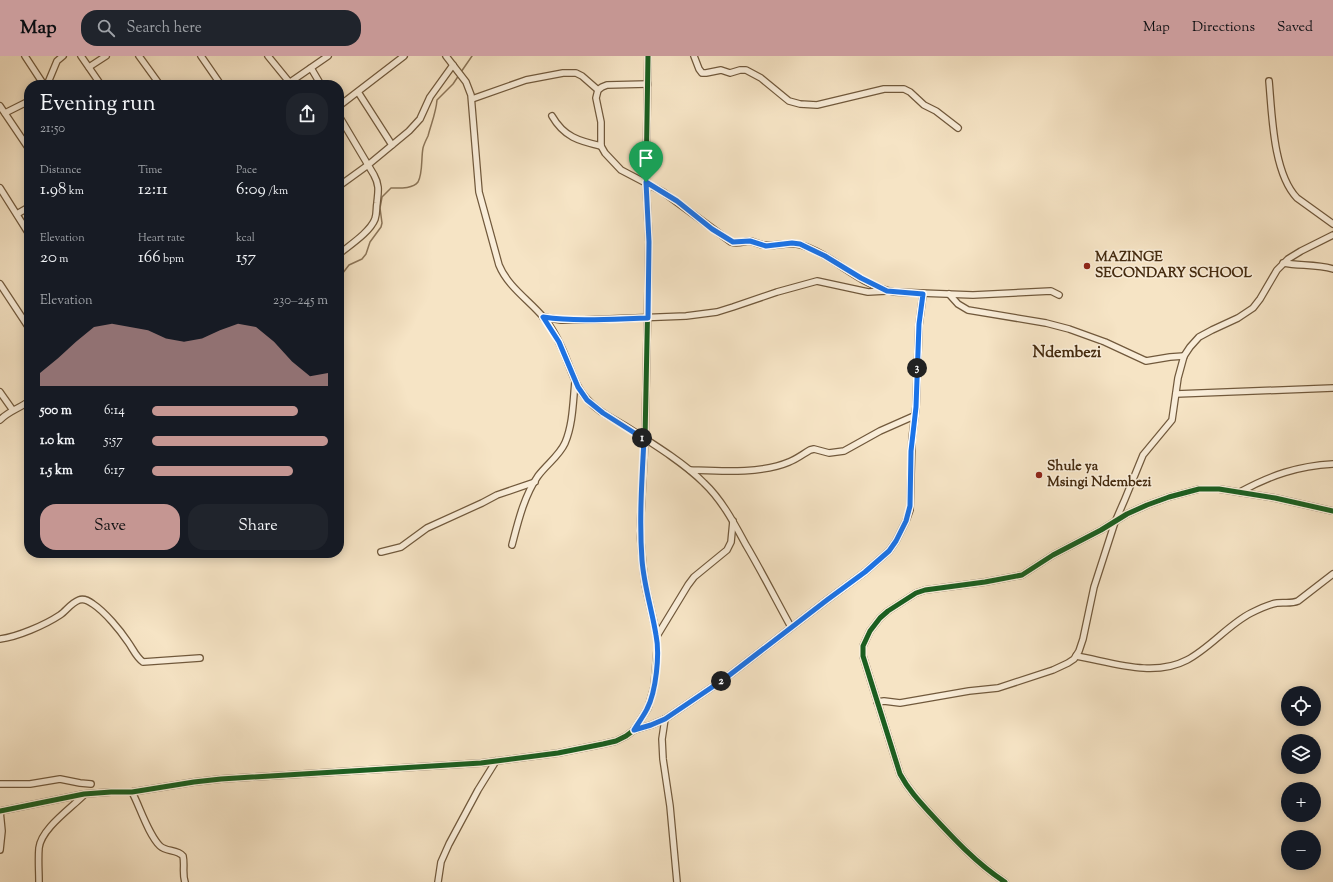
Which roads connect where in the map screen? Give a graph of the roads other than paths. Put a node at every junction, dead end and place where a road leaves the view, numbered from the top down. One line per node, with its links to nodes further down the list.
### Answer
1 (25, 56): 16 (street)
2 (63, 56): 17 (street)
3 (81, 56): 14 (street)
4 (106, 56): 14 (street)
5 (139, 56): 19 (street)
6 (201, 56): 20 (street)
7 (268, 56): 21 (street)
8 (328, 56): 15 (street)
9 (404, 56): 27 (street)
10 (446, 56): 13 (street)
11 (648, 56): 25 (street)
12 (694, 56): 35 (street)
13 (453, 65): 28 (street); 37 (street)
14 (89, 67): 18 (street)
15 (310, 68): 22 (street); 23 (street)
16 (42, 80)
17 (48, 80)
18 (98, 80)
19 (156, 80)
20 (218, 80)
21 (285, 80)
22 (294, 80)
23 (318, 80)
24 (1269, 81): 45 (street)
25 (648, 84): 26 (street); 41 (street)
26 (598, 90): 28 (street); 38 (street)
27 (358, 92): 29 (street); 37 (street)
28 (472, 99): 56 (street)
29 (344, 102)
30 (24, 104): 32 (street)
31 (0, 106): 32 (street)
32 (5, 113): 36 (street)
33 (552, 116): 38 (street)
34 (344, 124): 39 (street)
35 (958, 128)
36 (24, 142)
37 (392, 146): 39 (street)
38 (601, 146): 41 (street)
39 (368, 165): 40 (street); 48 (street)
40 (344, 182)
41 (646, 182): 52 (street); 57 (street)
42 (0, 188): 44 (street)
43 (24, 210): 44 (street)
44 (17, 214): 46 (street)
45 (1333, 224)
46 (24, 226)
47 (1333, 235): 49 (street)
48 (344, 250)
49 (1284, 263): 50 (street); 59 (street)
50 (1333, 269)
51 (0, 284): 58 (street)
52 (887, 291): 53 (street); 57 (street)
53 (923, 294): 54 (street); 66 (street)
54 (949, 294): 55 (street); 59 (street)
55 (1059, 295)
56 (543, 317): 57 (street); 60 (street)
57 (648, 318): 68 (street)
58 (24, 320)
59 (1184, 356): 63 (street)
60 (576, 381): 68 (street); 71 (street)
61 (1333, 388): 63 (street)
62 (0, 392): 65 (street)
63 (1176, 394): 75 (street)
64 (24, 405): 65 (street)
65 (12, 410): 67 (street)
66 (914, 416): 70 (street); 79 (street)
67 (0, 420)
68 (644, 439): 70 (street); 80 (street)
69 (1333, 464): 72 (street)
70 (690, 470): 74 (street)
71 (535, 482): 76 (street); 77 (street)
72 (1240, 492): 73 (street); 75 (street)
73 (1333, 511)
74 (733, 521): 79 (street); 80 (street)
75 (1115, 522): 82 (street); 84 (street)
76 (512, 545)
77 (381, 552)
78 (1333, 574): 82 (street)
79 (791, 627): 85 (street)
80 (657, 636): 86 (street)
81 (0, 638): 83 (street)
82 (1076, 656): 84 (street)
83 (200, 658)
84 (877, 702): 98 (street)
85 (665, 719): 86 (street); 97 (street)
86 (634, 730): 87 (street)
87 (496, 760): 90 (street); 96 (street)
88 (0, 784): 89 (street)
89 (91, 784)
90 (132, 792): 91 (street); 95 (street)
91 (84, 794): 92 (street); 94 (street)
92 (0, 811): 93 (street)
93 (0, 850)
94 (39, 882)
95 (185, 882)
96 (438, 882)
97 (677, 882)
98 (1005, 882)

